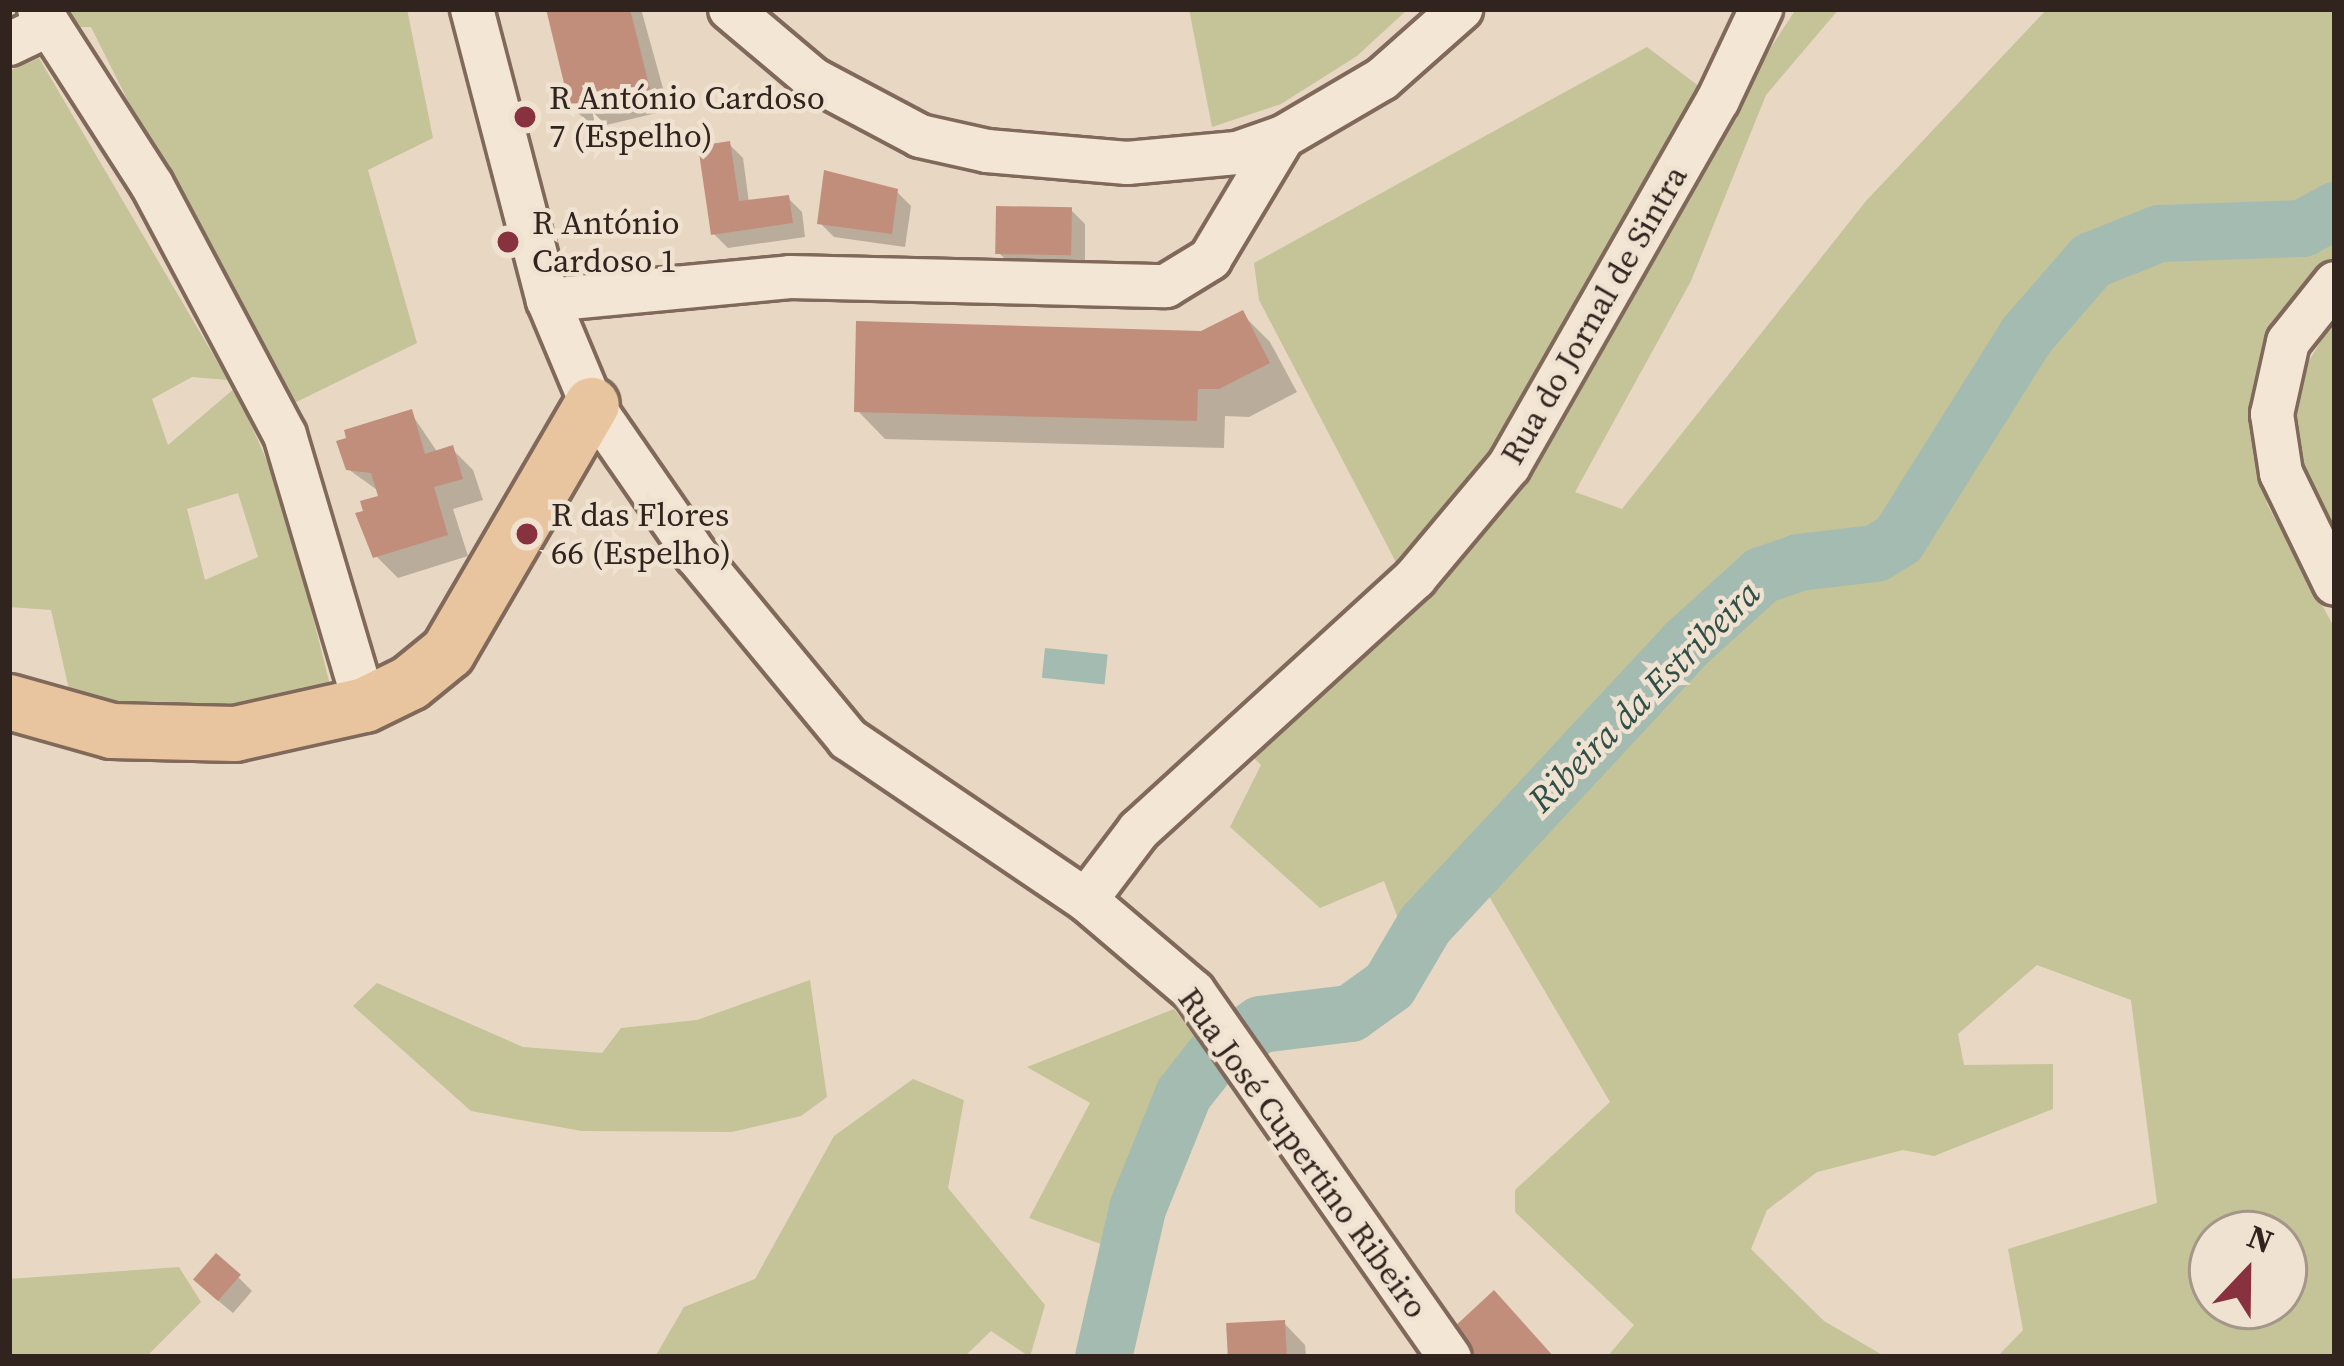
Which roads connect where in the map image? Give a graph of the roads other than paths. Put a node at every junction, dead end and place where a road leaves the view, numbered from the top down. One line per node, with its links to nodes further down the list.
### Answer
1 (472, 9): 9 (street, Rua José Cupertino Ribeiro)
2 (730, 9): 7 (street)
3 (1461, 9): 7 (street)
4 (1761, 9): 14 (street, Rua do Jornal de Sintra)
5 (44, 17): 6 (street); 13 (street)
6 (9, 44)
7 (1283, 137): 9 (street)
8 (2335, 283): 11 (street)
9 (548, 300): 10 (street, Rua José Cupertino Ribeiro)
10 (592, 406): 13 (main road); 14 (street, Rua José Cupertino Ribeiro)
11 (2335, 584)
12 (9, 702): 13 (main road)
13 (364, 705)
14 (1086, 900): 15 (street, Rua José Cupertino Ribeiro)
15 (1450, 1357)

